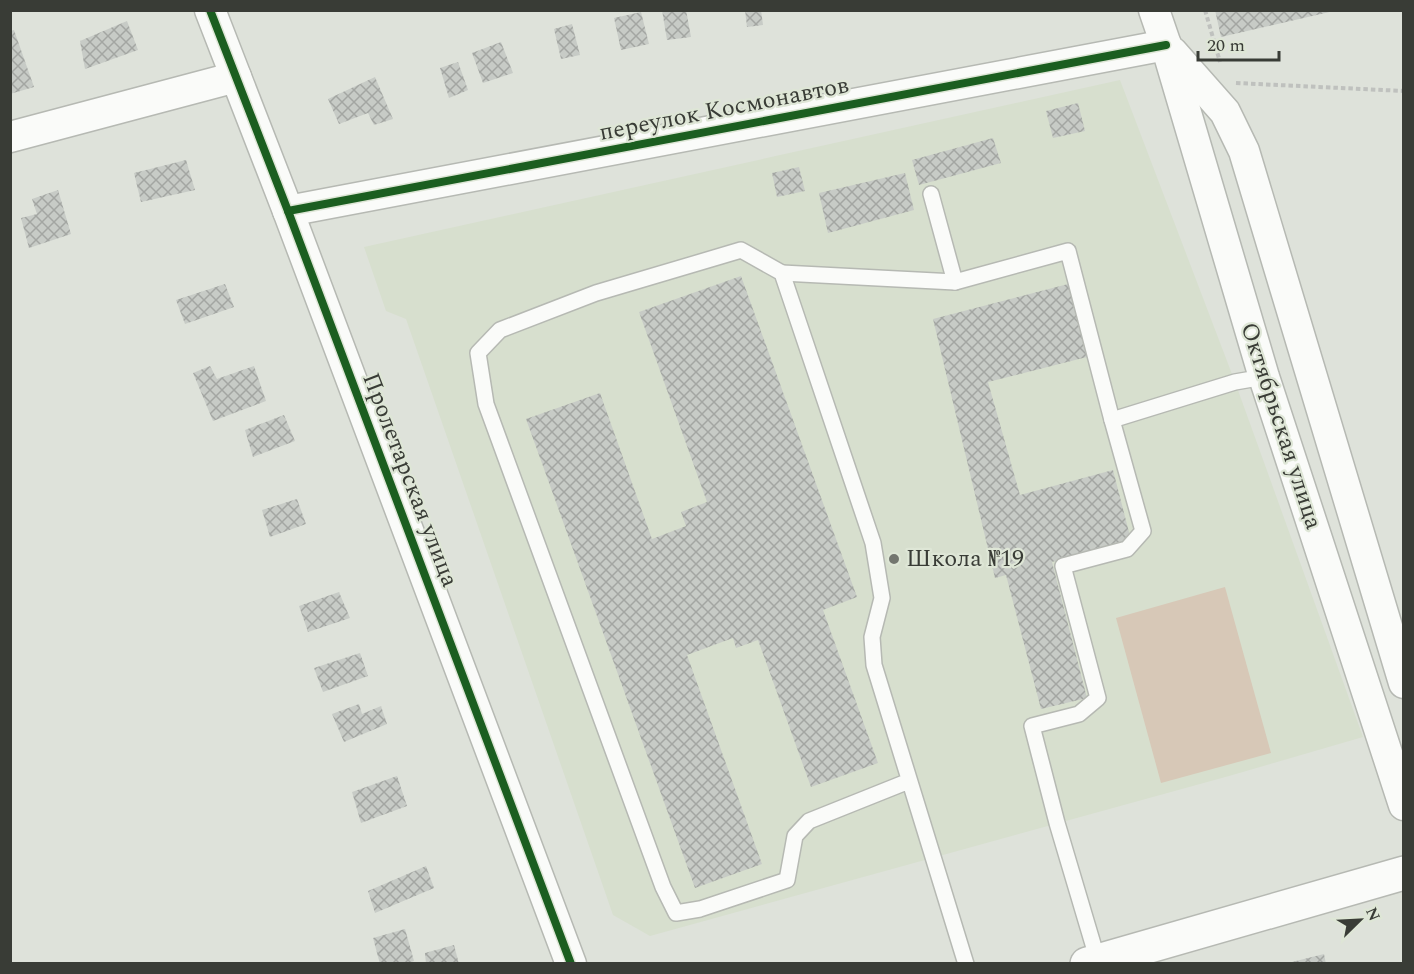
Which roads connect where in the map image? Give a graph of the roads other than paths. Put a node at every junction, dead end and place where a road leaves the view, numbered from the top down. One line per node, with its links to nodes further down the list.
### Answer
1 (210, 10): 4 (street, Пролетарская улица)
2 (1154, 10): 3 (street, Октябрьская улица)
3 (1167, 45): 7 (street, переулок Космонавтов); 10 (street, Октябрьская улица); 12 (street, Октябрьская улица)
4 (236, 77): 5 (street); 7 (street, Пролетарская улица)
5 (10, 138)
6 (931, 194): 9 (lane)
7 (288, 211): 17 (street, Пролетарская улица)
8 (782, 273): 9 (lane); 13 (lane); 13 (lane)
9 (956, 282): 11 (lane)
10 (1264, 377): 11 (lane); 14 (street, Октябрьская улица)
11 (1112, 420): 16 (lane)
12 (1404, 683)
13 (909, 782): 18 (lane)
14 (1404, 805)
15 (1404, 873): 16 (street)
16 (1093, 962)
17 (571, 963)
18 (966, 963)

